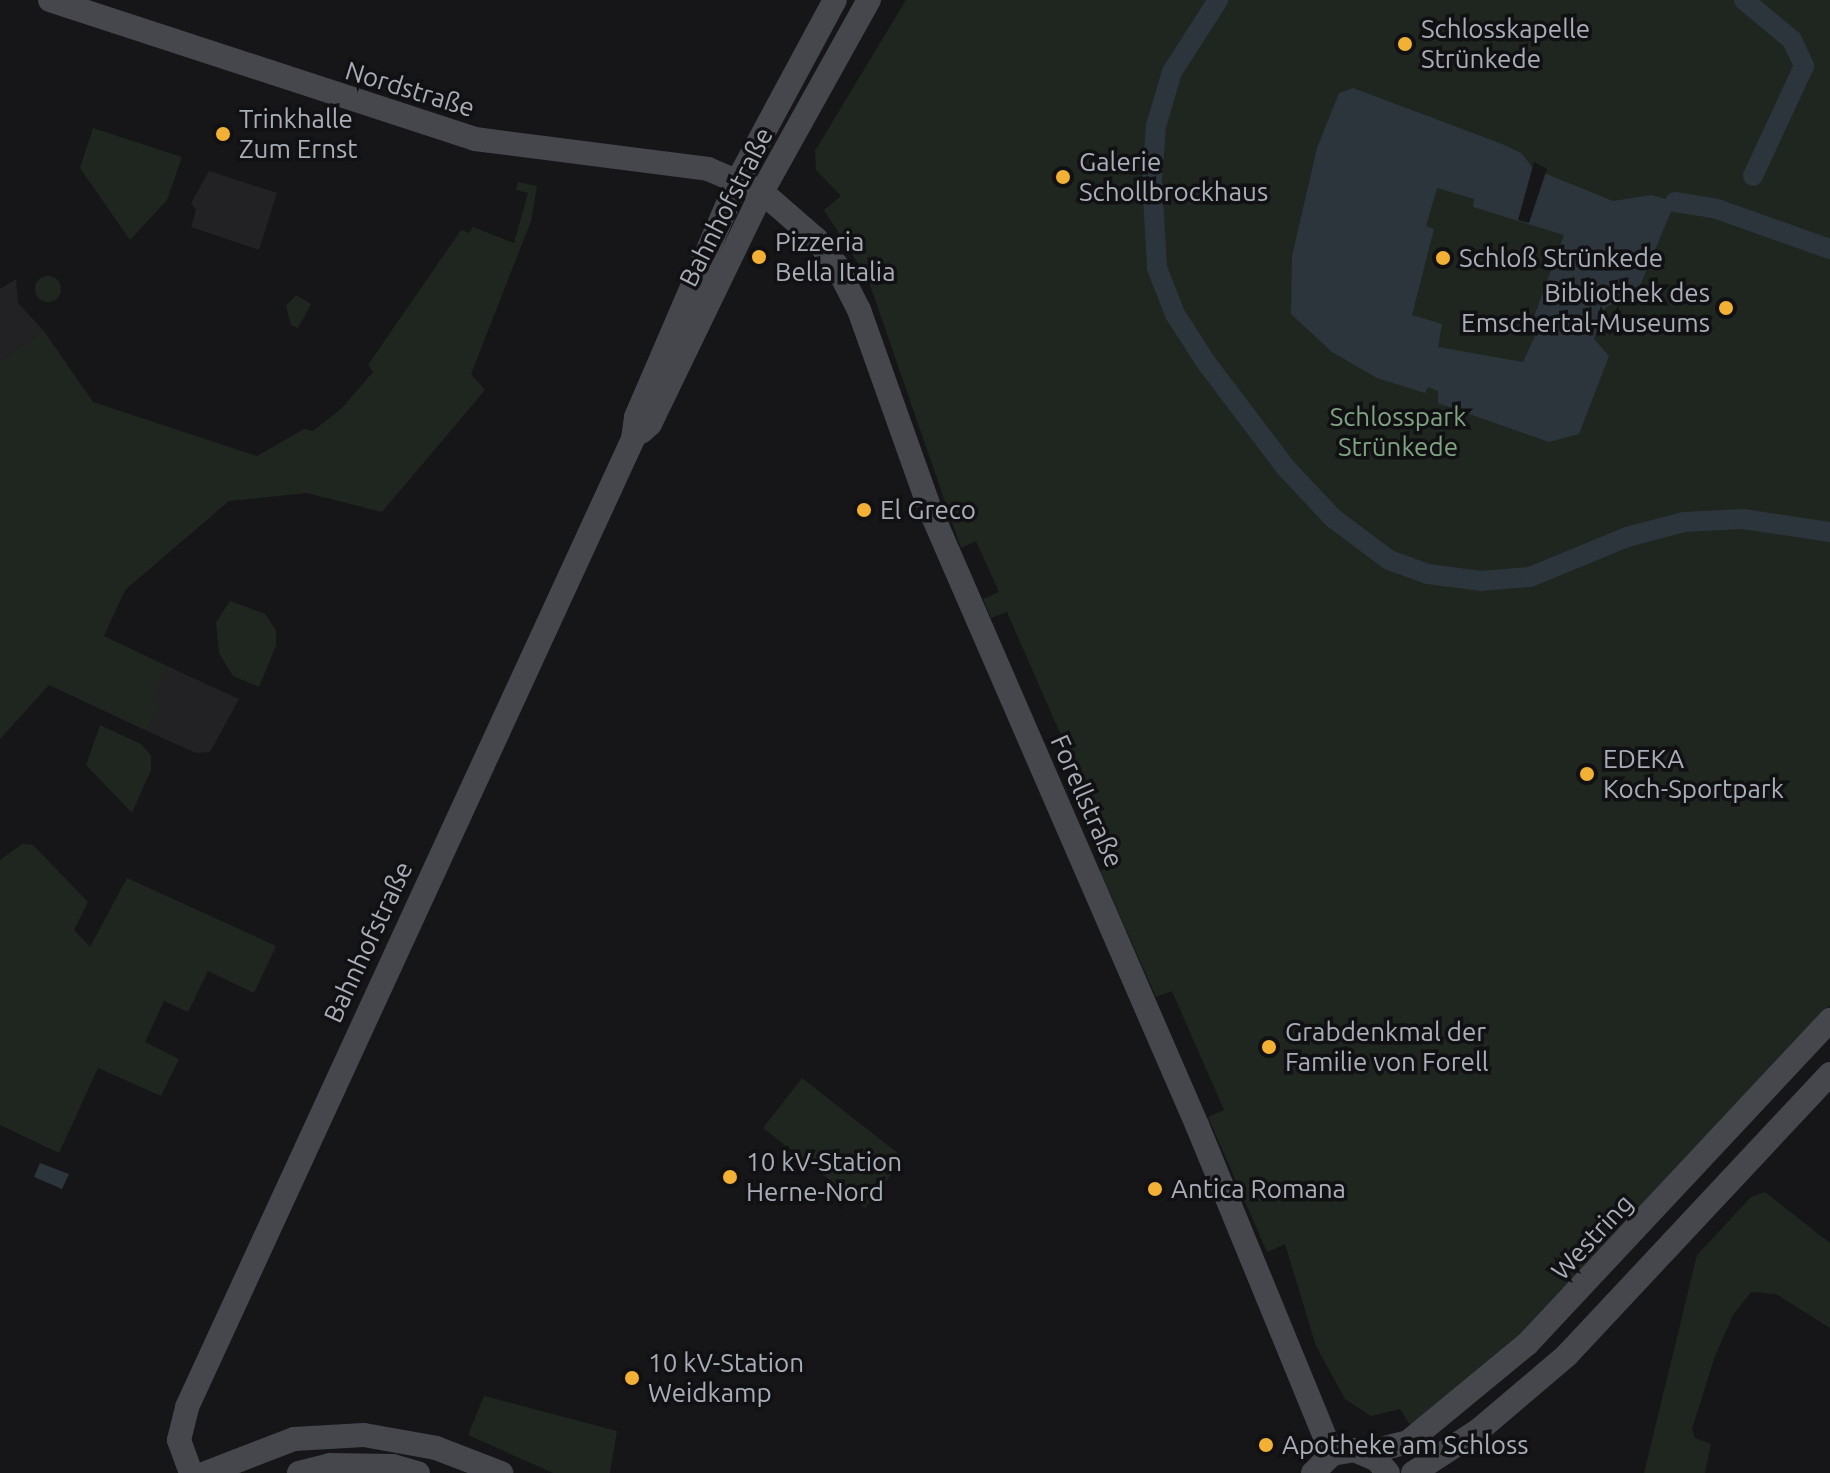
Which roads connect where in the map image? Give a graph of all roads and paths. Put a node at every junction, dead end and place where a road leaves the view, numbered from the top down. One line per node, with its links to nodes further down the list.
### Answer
1 (50, 0): 4 (street, Nordstraße)
2 (835, 0): 4 (street, Bahnhofstraße)
3 (869, 0): 5 (street, Bahnhofstraße)
4 (738, 180): 5 (street, Nordstraße); 6 (street, Bahnhofstraße)
5 (762, 192): 6 (street, Bahnhofstraße); 10 (street, Forellstraße)
6 (633, 439): 11 (street, Bahnhofstraße)
7 (1830, 1020): 9 (street, Westring)
8 (1830, 1074): 18 (street)
9 (1365, 1453): 10 (street, Westring); 17 (street)
10 (1332, 1454): 16 (street)
11 (191, 1473)
12 (206, 1473): 15 (street)
13 (299, 1473): 14 (street)
14 (418, 1473)
15 (501, 1473)
16 (1313, 1473)
17 (1388, 1473)
18 (1413, 1473)

